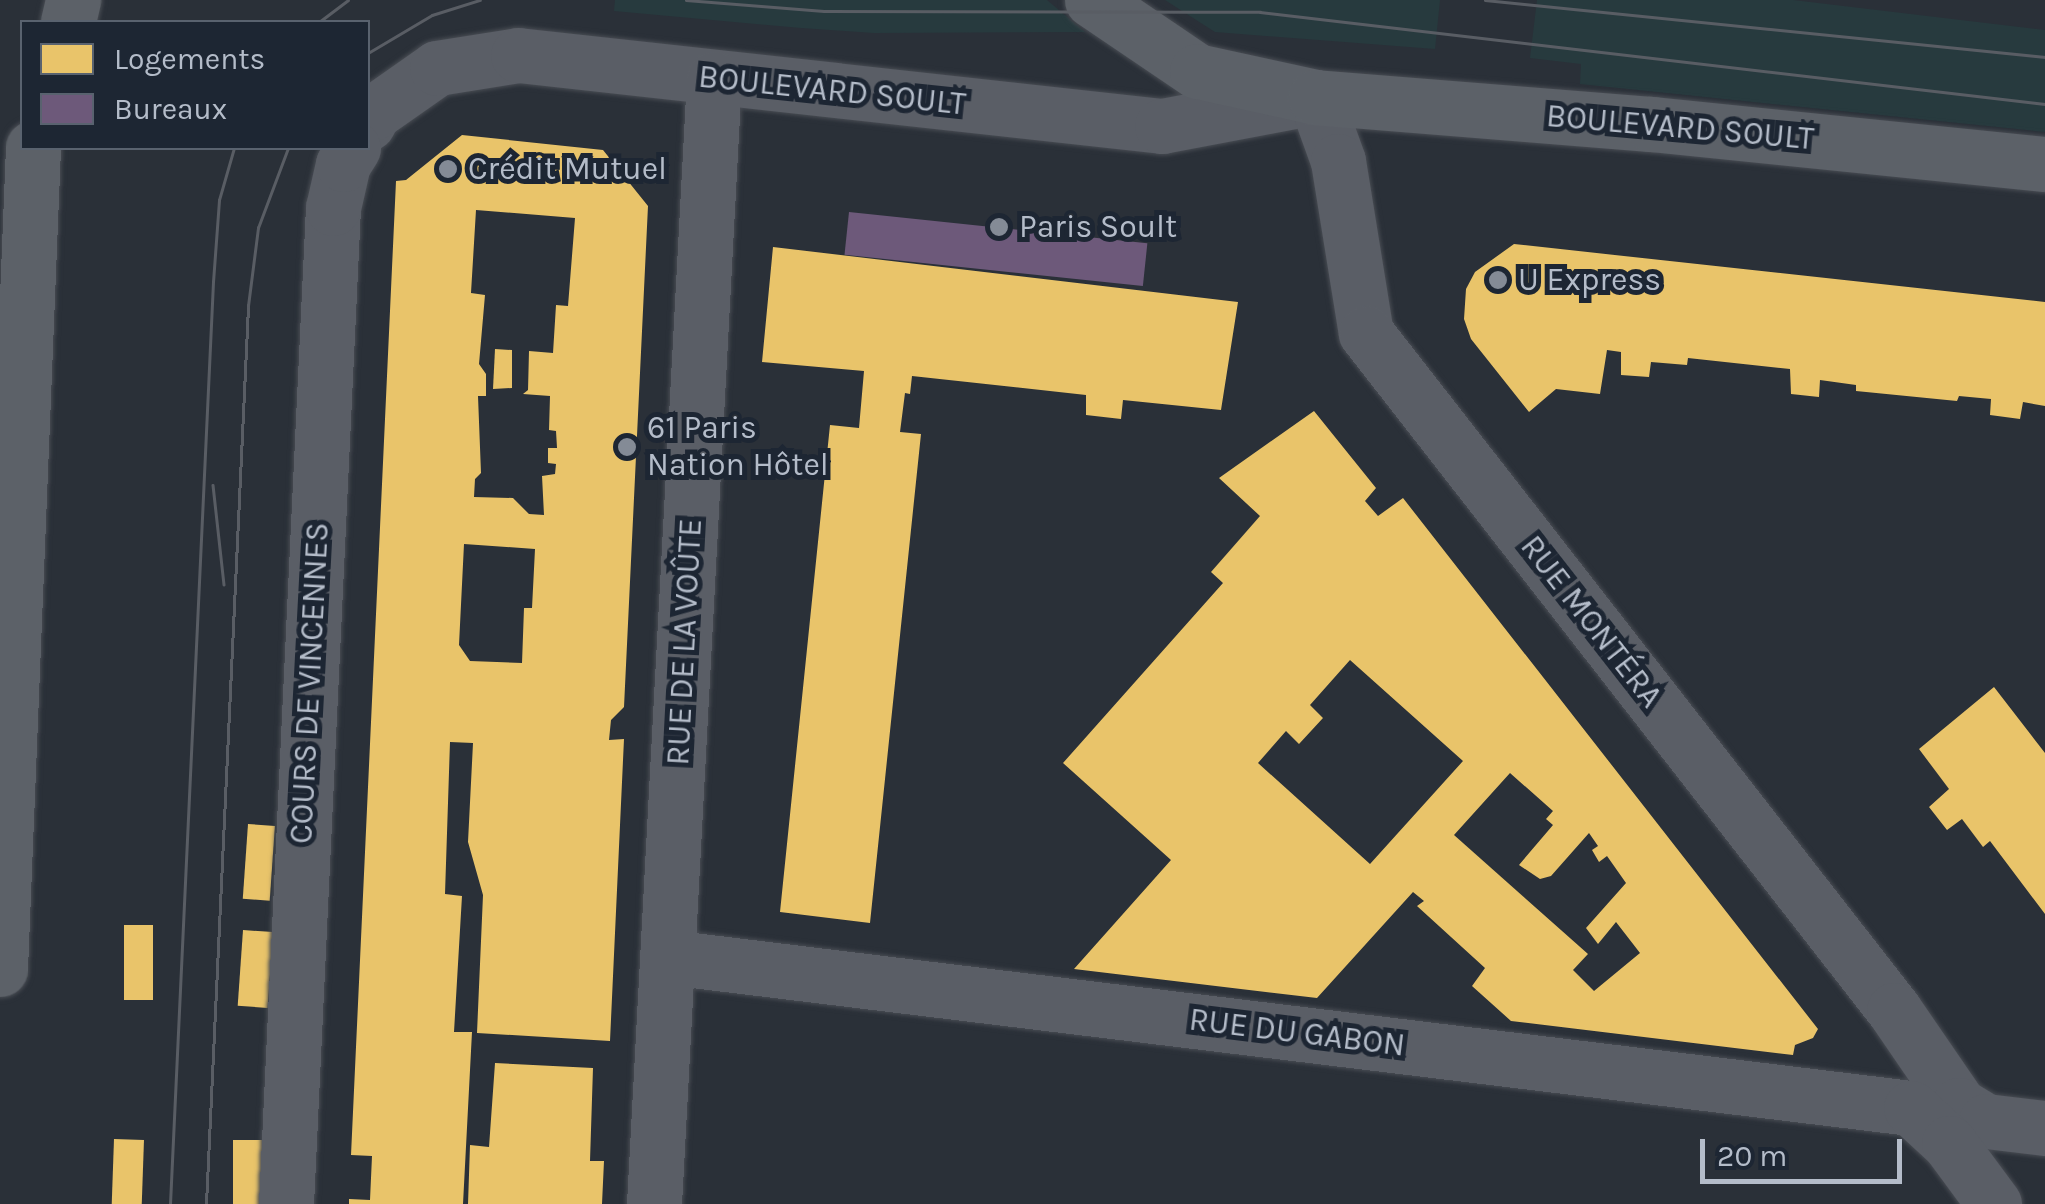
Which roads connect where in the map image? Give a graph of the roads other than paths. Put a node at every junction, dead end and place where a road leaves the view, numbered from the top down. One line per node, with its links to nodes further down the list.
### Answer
1 (1092, 0): 3 (main road, BOULEVARD SOULT)
2 (714, 79): 3 (street, BOULEVARD SOULT); 4 (street, BOULEVARD SOULT); 8 (street, RUE DE LA VOÛTE)
3 (1315, 97): 7 (main road, BOULEVARD SOULT); 10 (street, RUE MONTÉRA)
4 (370, 118)
5 (33, 150): 9 (main road)
6 (353, 150): 12 (street, COURS DE VINCENNES)
7 (2045, 164)
8 (668, 957): 10 (street, RUE DU GABON); 13 (street, RUE DE LA VOÛTE)
9 (0, 969)
10 (1942, 1111): 11 (street, RUE DU GABON); 14 (street, RUE MONTÉRA)
11 (2045, 1128)
12 (286, 1204)
13 (654, 1204)
14 (1994, 1204)

